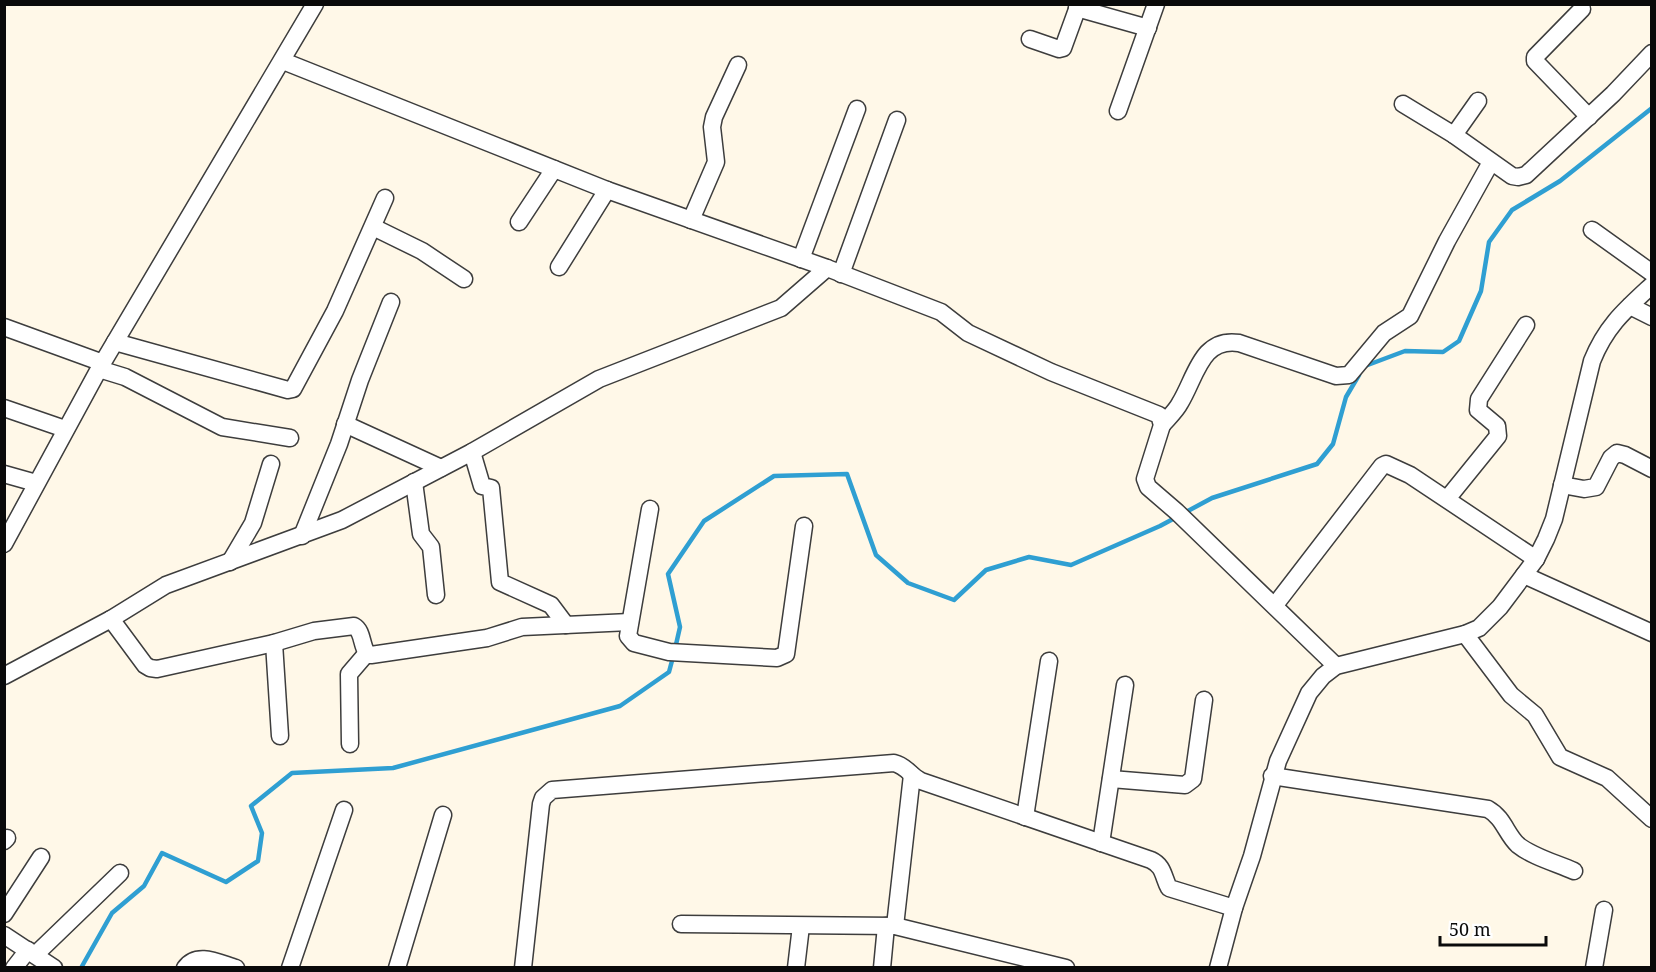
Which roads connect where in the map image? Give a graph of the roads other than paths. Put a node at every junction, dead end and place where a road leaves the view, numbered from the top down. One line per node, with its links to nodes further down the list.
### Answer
1 (315, 4): 8 (street)
2 (1156, 4): 5 (street)
3 (1078, 6): 5 (street); 6 (street)
4 (1582, 9): 14 (street)
5 (1148, 28): 13 (street)
6 (1029, 39)
7 (1652, 53): 14 (street)
8 (283, 61): 18 (street); 36 (street)
9 (738, 65): 21 (street)
10 (1478, 101): 16 (street)
11 (1403, 104): 16 (street)
12 (857, 109): 25 (street)
13 (1118, 111)
14 (1589, 117): 17 (street)
15 (897, 120): 27 (street)
16 (1454, 135): 17 (street)
17 (1491, 162): 40 (street)
18 (554, 169): 19 (street); 22 (street)
19 (607, 190): 21 (street); 26 (street)
20 (385, 198): 23 (street)
21 (691, 220): 25 (street)
22 (519, 222)
23 (373, 227): 29 (street); 36 (street)
24 (1592, 230): 28 (street)
25 (801, 259): 27 (street)
26 (558, 267)
27 (834, 271): 40 (street); 43 (street)
28 (1652, 273)
29 (464, 279)
30 (1652, 285): 32 (street)
31 (391, 302): 39 (street)
32 (1630, 306): 33 (street); 50 (street)
33 (1652, 317)
34 (1526, 325): 51 (street)
35 (4, 327): 37 (street)
36 (115, 342): 37 (street)
37 (101, 366): 41 (street); 42 (street)
38 (4, 408): 41 (street)
39 (345, 424): 45 (street); 54 (street)
40 (1162, 425): 60 (street)
41 (65, 429): 49 (street)
42 (290, 438)
43 (472, 452): 45 (street); 63 (street)
44 (271, 464): 57 (street)
45 (441, 468): 48 (street)
46 (1652, 469): 50 (street)
47 (4, 474): 49 (street)
48 (414, 482): 54 (street); 59 (street)
49 (36, 483): 55 (street)
50 (1562, 485): 56 (street)
51 (1447, 499): 56 (street); 60 (street)
52 (650, 509): 62 (street)
53 (804, 526): 62 (street)
54 (302, 536): 57 (street)
55 (4, 544)
56 (1536, 559): 58 (street)
57 (230, 562): 61 (street)
58 (1524, 575): 64 (street); 65 (street)
59 (436, 595)
60 (1275, 605): 69 (street)
61 (111, 619): 66 (street); 70 (street)
62 (630, 622): 63 (street)
63 (566, 625): 67 (street)
64 (1652, 633)
65 (1465, 634): 69 (street); 81 (street)
66 (274, 644): 67 (street); 73 (street)
67 (367, 653): 74 (street)
68 (1049, 661): 80 (street)
69 (1336, 666): 76 (street)
70 (4, 676)
71 (1125, 685): 77 (street)
72 (1204, 700): 77 (street)
73 (280, 736)
74 (350, 744)
75 (912, 775): 80 (street); 91 (street); 100 (street)
76 (1272, 776): 84 (street); 86 (street)
77 (1111, 779): 82 (street)
78 (344, 810): 98 (street)
79 (443, 815): 99 (street)
80 (1025, 817): 82 (street)
81 (1652, 819)
82 (1101, 843): 86 (street)
83 (41, 857): 88 (street)
84 (1574, 871)
85 (120, 873): 93 (street)
86 (1234, 908): 104 (street)
87 (1604, 910): 105 (street)
88 (4, 914)
89 (681, 924): 90 (street)
90 (801, 926): 91 (street); 101 (street)
91 (891, 926): 102 (street); 103 (street)
92 (4, 935): 93 (street)
93 (31, 952): 94 (street); 95 (street)
94 (14, 968)
95 (54, 968)
96 (185, 968): 97 (street)
97 (236, 968)
98 (290, 968)
99 (397, 968)
100 (523, 968)
101 (796, 968)
102 (882, 968)
103 (1066, 968)
104 (1218, 968)
105 (1594, 968)

